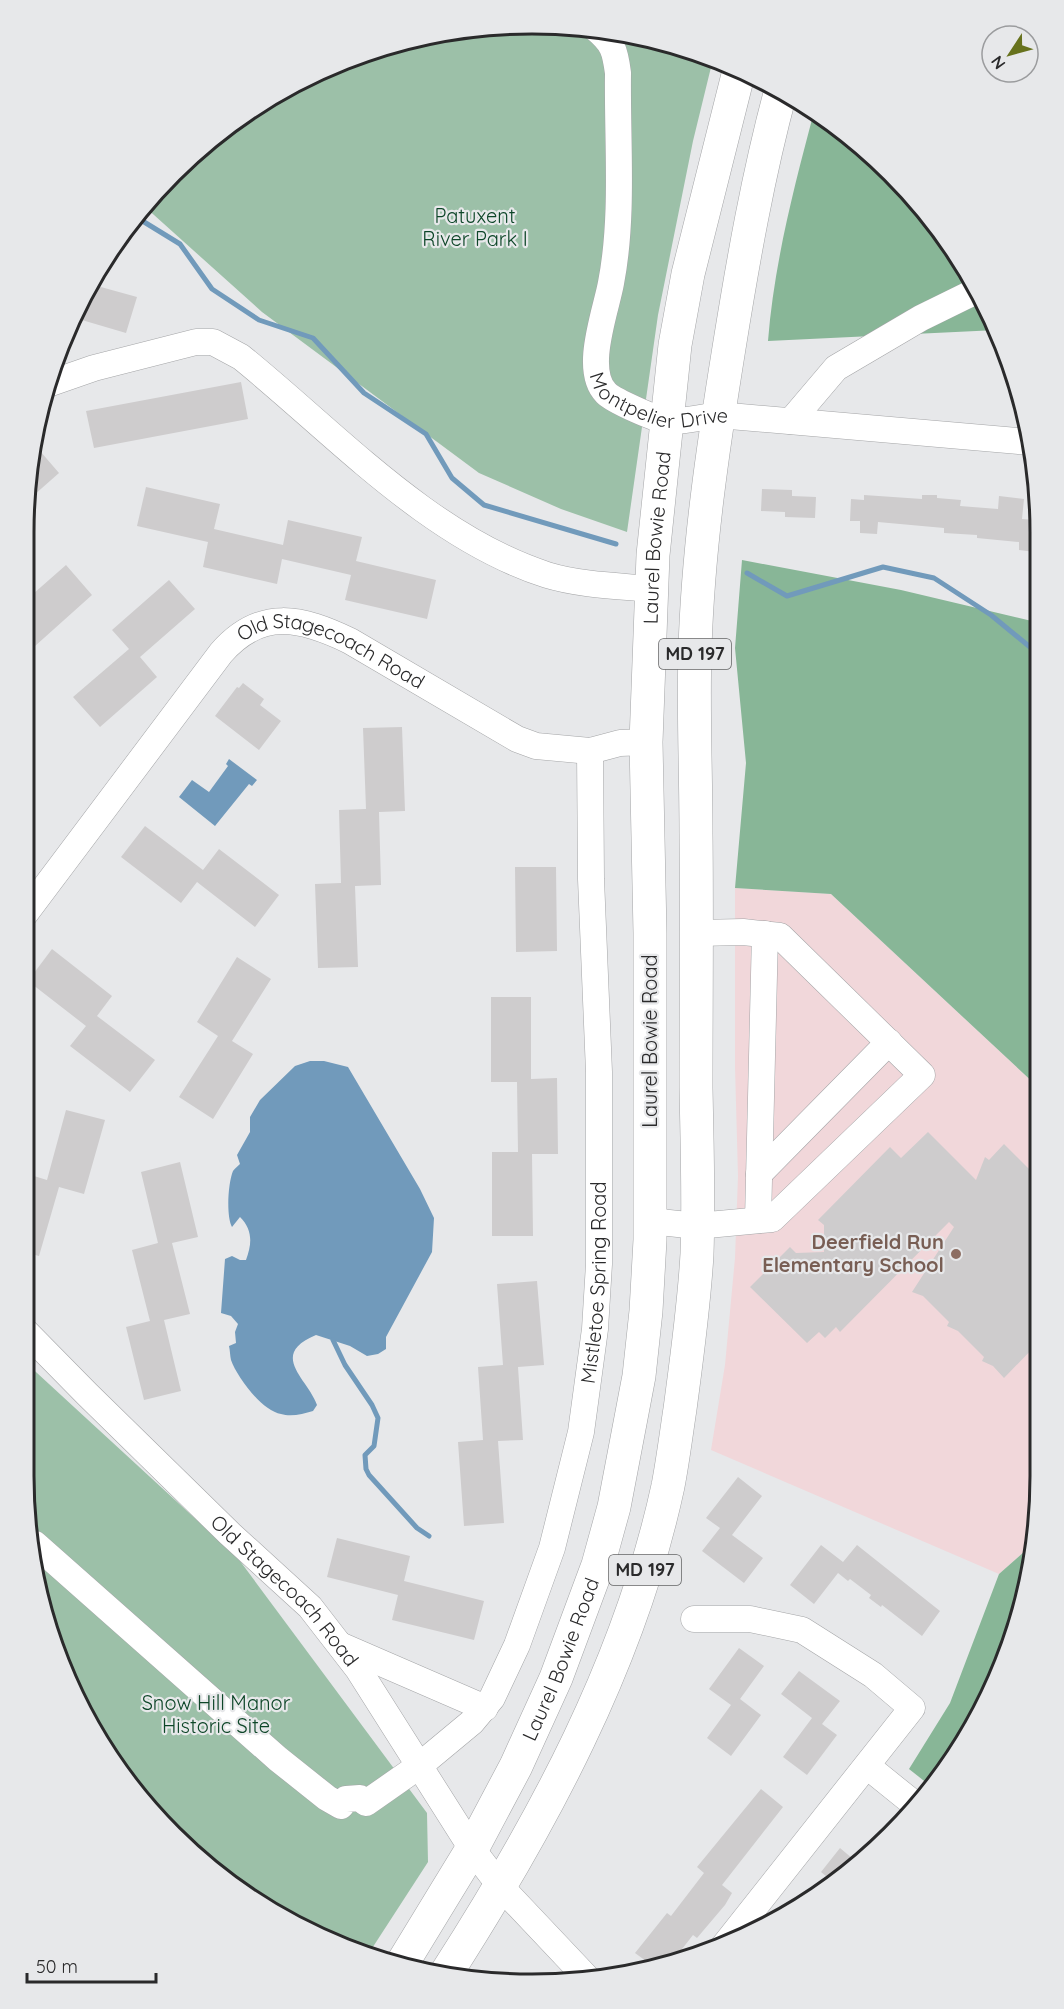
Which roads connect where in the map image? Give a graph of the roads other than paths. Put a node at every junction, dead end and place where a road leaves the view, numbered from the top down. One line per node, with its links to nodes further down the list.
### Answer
1 (607, 41): 7 (street, Montpelier Drive)
2 (737, 79): 7 (main road, Laurel Bowie Road / MD 197)
3 (778, 100): 6 (main road, MD 197)
4 (969, 294): 8 (street)
5 (58, 380): 10 (street)
6 (718, 415): 7 (street, Montpelier Drive); 8 (street, Montpelier Drive); 14 (main road, MD 197)
7 (668, 421): 10 (main road, Laurel Bowie Road / MD 197)
8 (791, 421): 9 (street, Montpelier Drive)
9 (1021, 441)
10 (651, 589): 11 (main road, Laurel Bowie Road / MD 197)
11 (646, 742): 12 (street, Old Stagecoach Road); 17 (main road, Laurel Bowie Road / MD 197)
12 (590, 751): 13 (street, Old Stagecoach Road); 26 (street, Mistletoe Spring Road)
13 (34, 902)
14 (697, 933): 15 (street); 17 (main road); 21 (main road, MD 197)
15 (765, 934): 16 (street); 18 (street)
16 (889, 1042): 18 (street); 19 (street)
17 (650, 1104): 20 (main road, Laurel Bowie Road / MD 197)
18 (759, 1174): 19 (street)
19 (758, 1220): 21 (street)
20 (650, 1221): 21 (street); 30 (main road, Laurel Bowie Road / MD 197)
21 (697, 1226): 31 (main road, MD 197)
22 (34, 1340): 25 (street, Old Stagecoach Road)
23 (40, 1548): 27 (street, Mistletoe Spring Road)
24 (693, 1619): 28 (street)
25 (339, 1645): 26 (street); 27 (street, Old Stagecoach Road)
26 (485, 1708): 27 (street, Mistletoe Spring Road)
27 (419, 1766): 30 (street, Old Stagecoach Road)
28 (867, 1766): 29 (street); 32 (street)
29 (910, 1800)
30 (472, 1848): 31 (street, Old Stagecoach Road); 33 (main road, Laurel Bowie Road / MD 197)
31 (501, 1887): 34 (main road, MD 197); 35 (street, Old Stagecoach Road)
32 (736, 1930)
33 (406, 1959)
34 (450, 1967)
35 (581, 1972)

